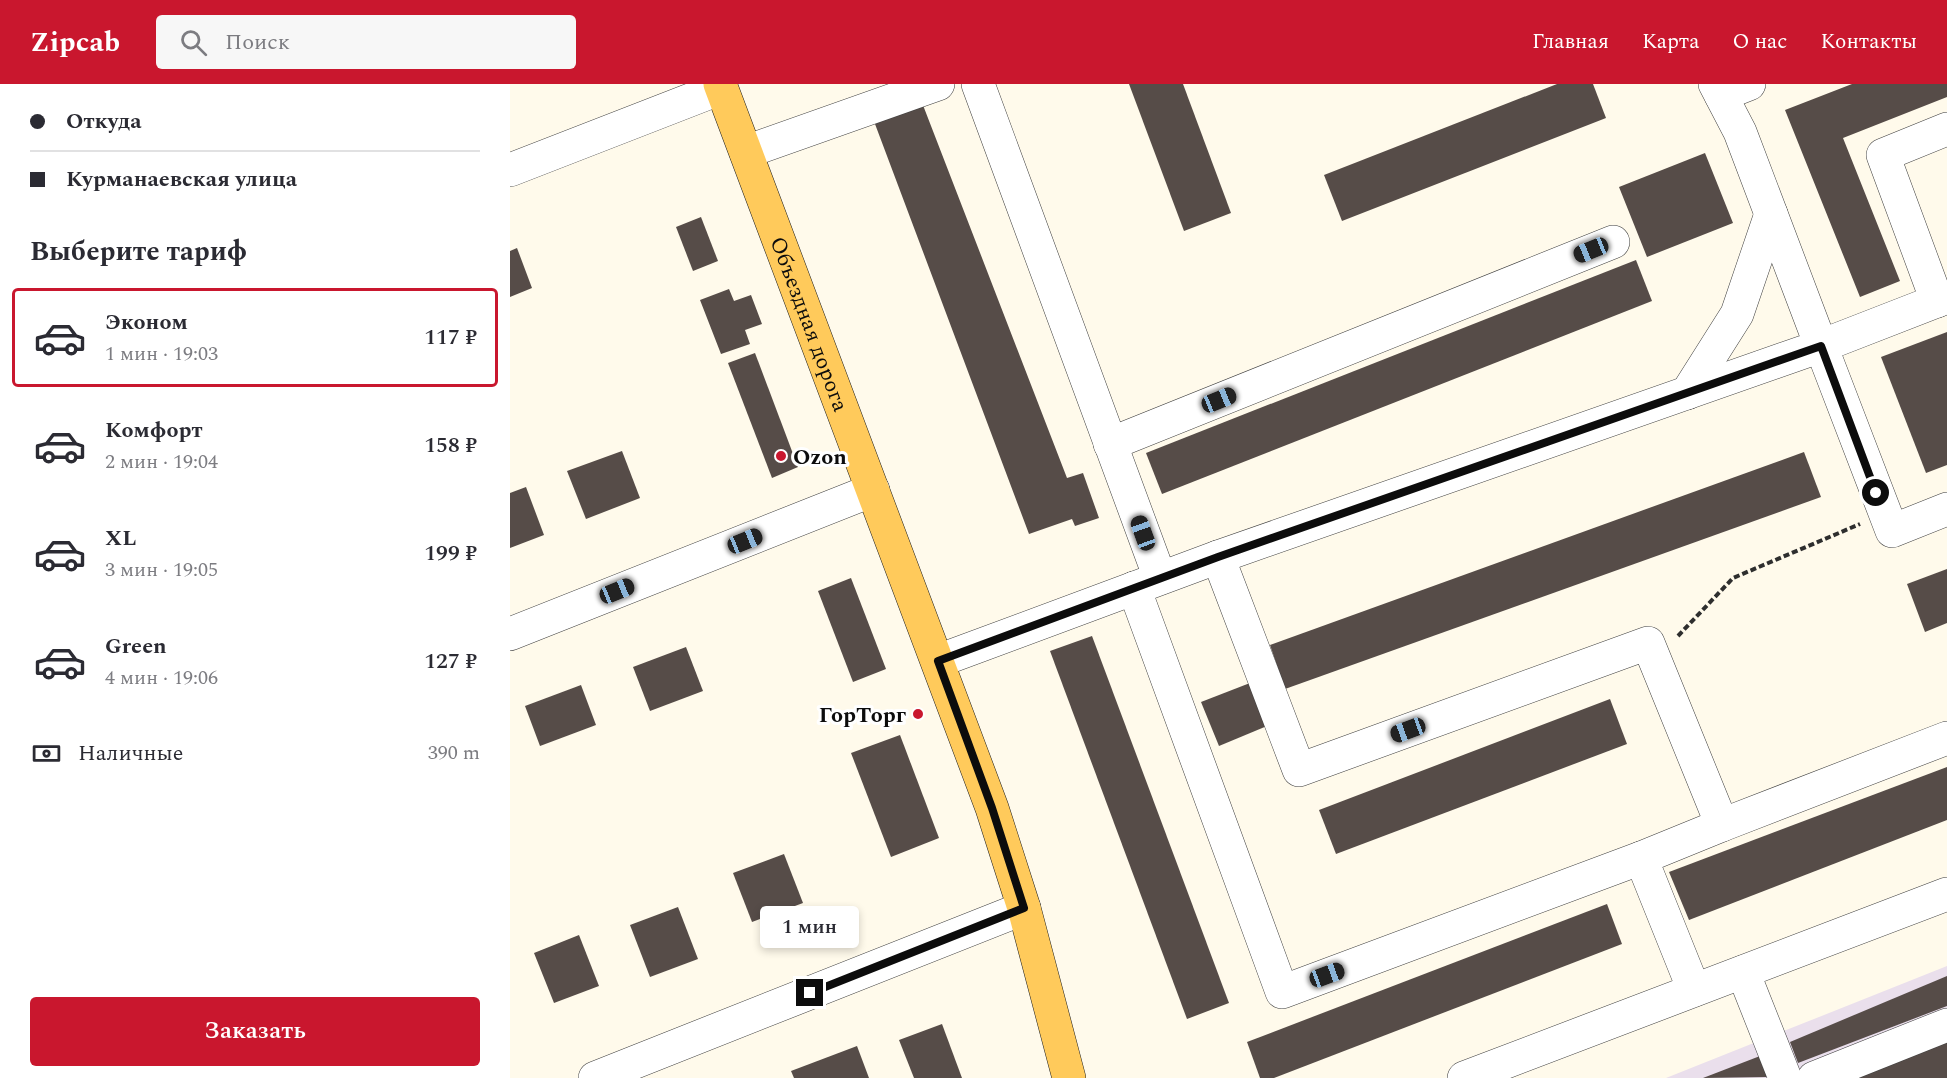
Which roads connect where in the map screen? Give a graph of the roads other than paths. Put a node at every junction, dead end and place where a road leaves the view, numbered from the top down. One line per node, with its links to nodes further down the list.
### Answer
1 (938, 84): 6 (street)
2 (978, 84): 13 (street)
3 (721, 86): 6 (main road, Объездная дорога); 7 (street)
4 (1728, 88): 8 (street)
5 (1947, 129): 10 (street)
6 (746, 152): 14 (main road, Объездная дорога)
7 (510, 170)
8 (1771, 214): 11 (street); 12 (street)
9 (1612, 242): 13 (street)
10 (1942, 299): 11 (street)
11 (1821, 346): 12 (street); 15 (street)
12 (1687, 393): 16 (street)
13 (1110, 444): 17 (street)
14 (873, 490): 18 (street); 19 (main road, Объездная дорога)
15 (1947, 509)
16 (1218, 557): 17 (street); 21 (street)
17 (1147, 583): 19 (street); 22 (street)
18 (510, 634)
19 (938, 661): 24 (main road, Объездная дорога)
20 (1947, 738): 21 (street)
21 (1722, 825): 22 (street)
22 (1641, 858): 26 (street)
23 (1947, 894): 25 (street)
24 (1024, 908): 29 (street); 30 (main road, Объездная дорога)
25 (1743, 972): 26 (street); 31 (street)
26 (1694, 990): 28 (street)
27 (1947, 1025): 32 (street)
28 (1484, 1075)
29 (595, 1078)
30 (1069, 1078)
31 (1785, 1078)
32 (1814, 1078)

